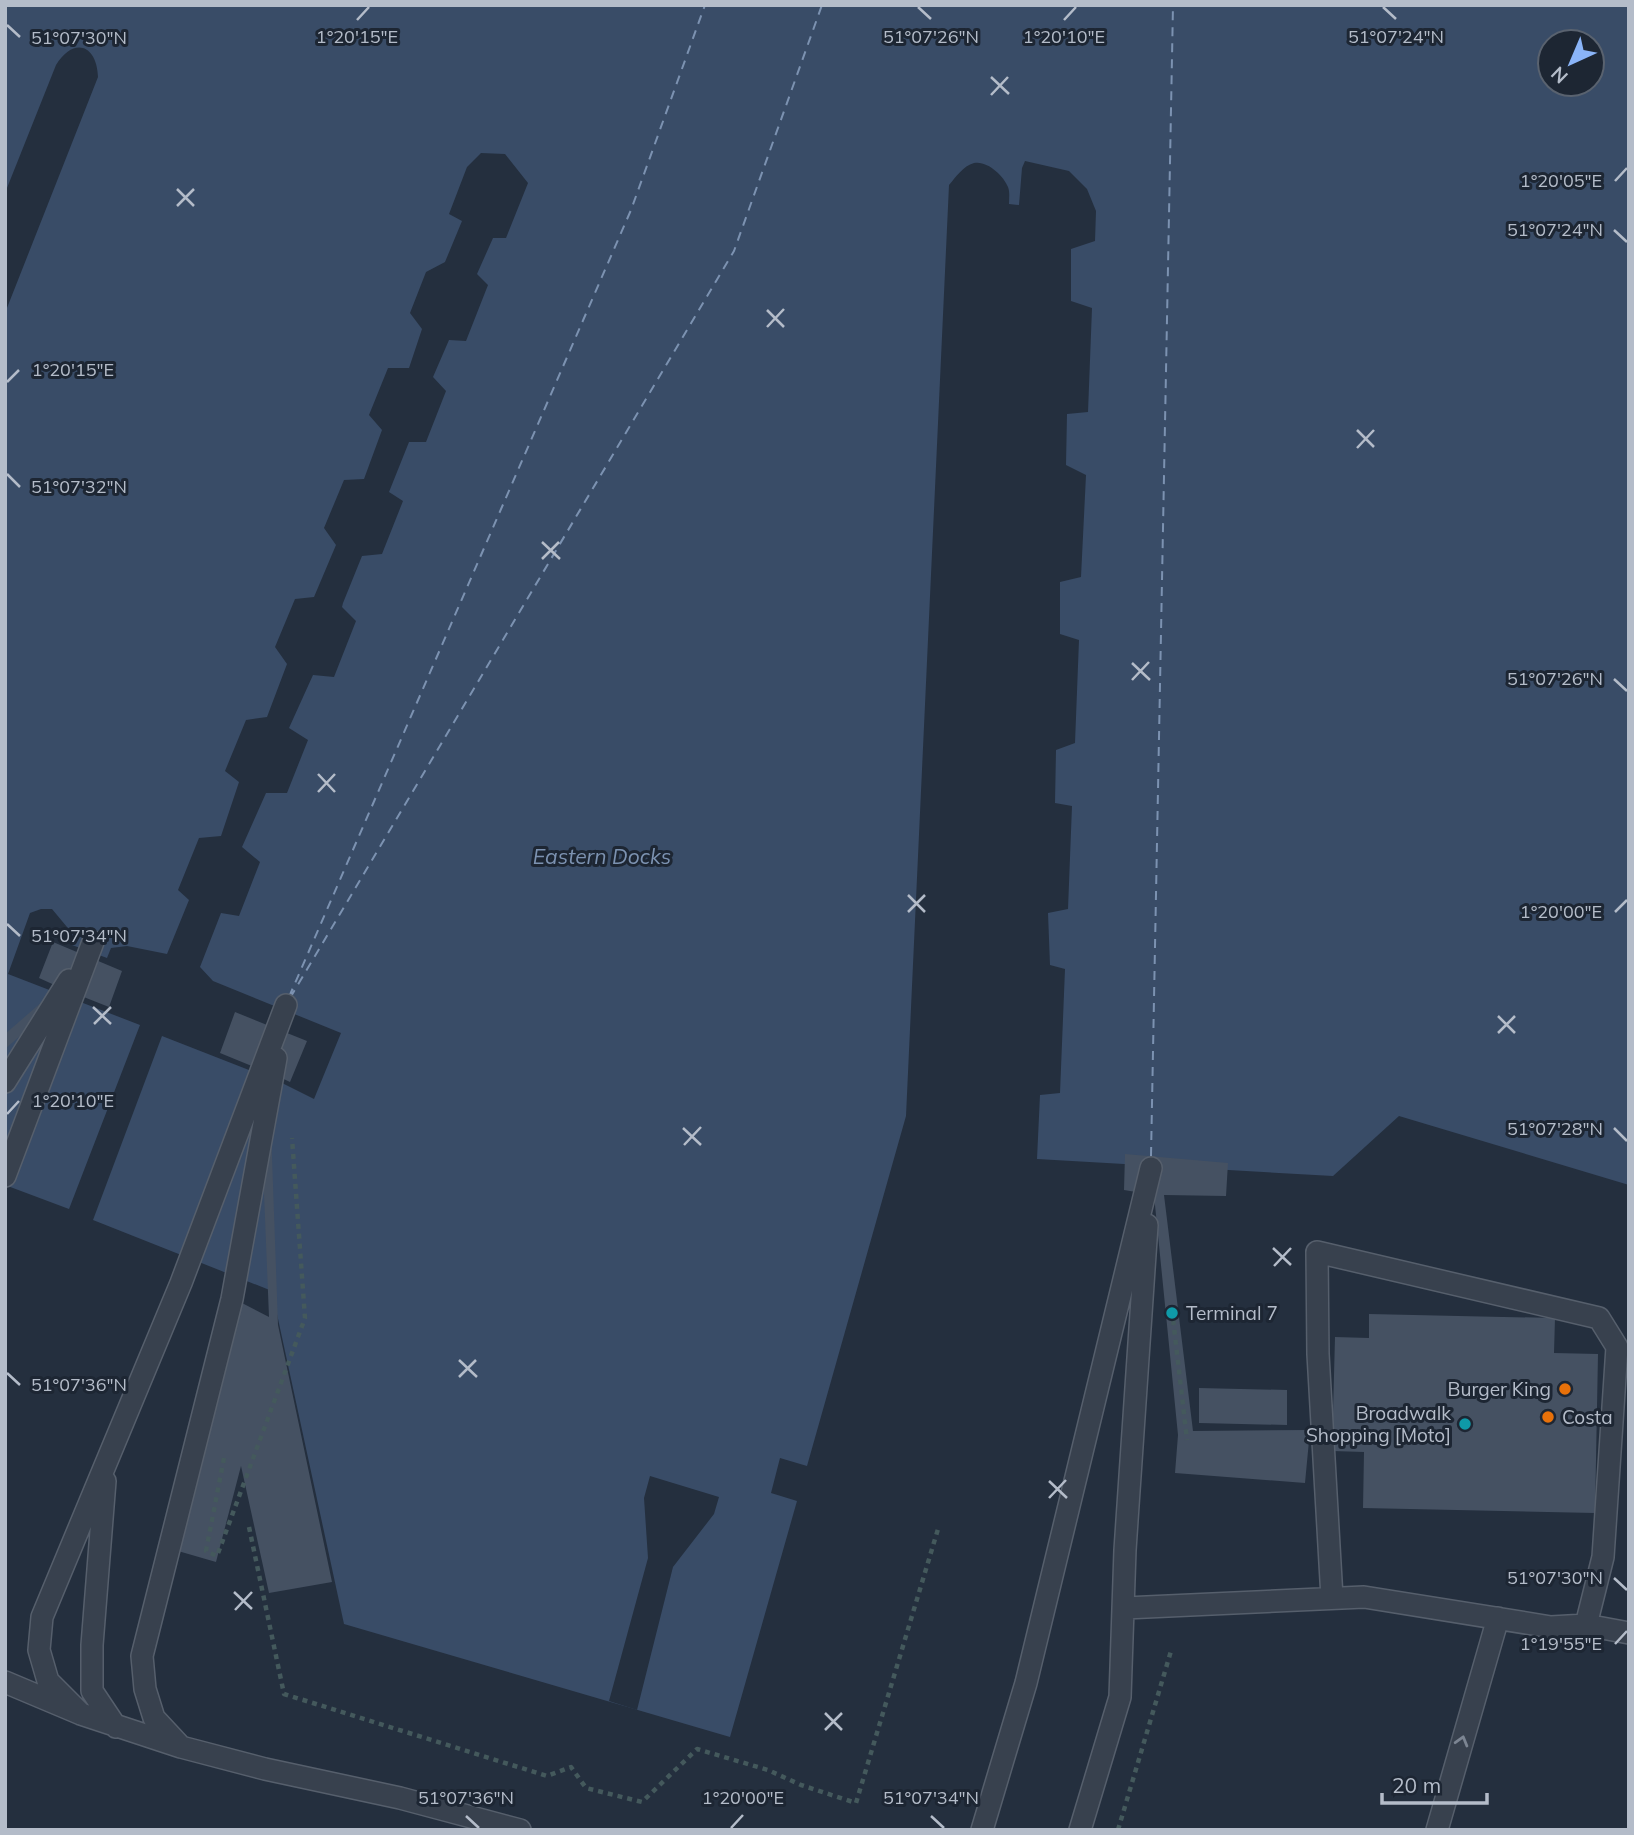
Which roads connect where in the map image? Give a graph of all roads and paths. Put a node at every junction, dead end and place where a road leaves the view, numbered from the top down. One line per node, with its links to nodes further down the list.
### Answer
1 (5, 1082): 3 (lane)
2 (292, 1131): 4 (path)
3 (5, 1176)
4 (225, 1458)
5 (106, 1462): 15 (lane); 16 (lane); 17 (lane)
6 (249, 1527): 7 (path)
7 (938, 1530)
8 (1332, 1598): 9 (lane); 10 (lane); 11 (lane)
9 (1125, 1608): 20 (lane); 21 (lane)
10 (1498, 1618): 11 (lane); 23 (lane, one-way to 10)
11 (1586, 1625): 12 (lane)
12 (1629, 1633)
13 (1171, 1651): 22 (path)
14 (5, 1682): 15 (lane)
15 (81, 1714): 16 (lane)
16 (116, 1727): 17 (lane)
17 (181, 1747): 18 (lane)
18 (469, 1823): 19 (lane)
19 (509, 1828)
20 (982, 1830)
21 (1080, 1830)
22 (1118, 1830)
23 (1437, 1830)

